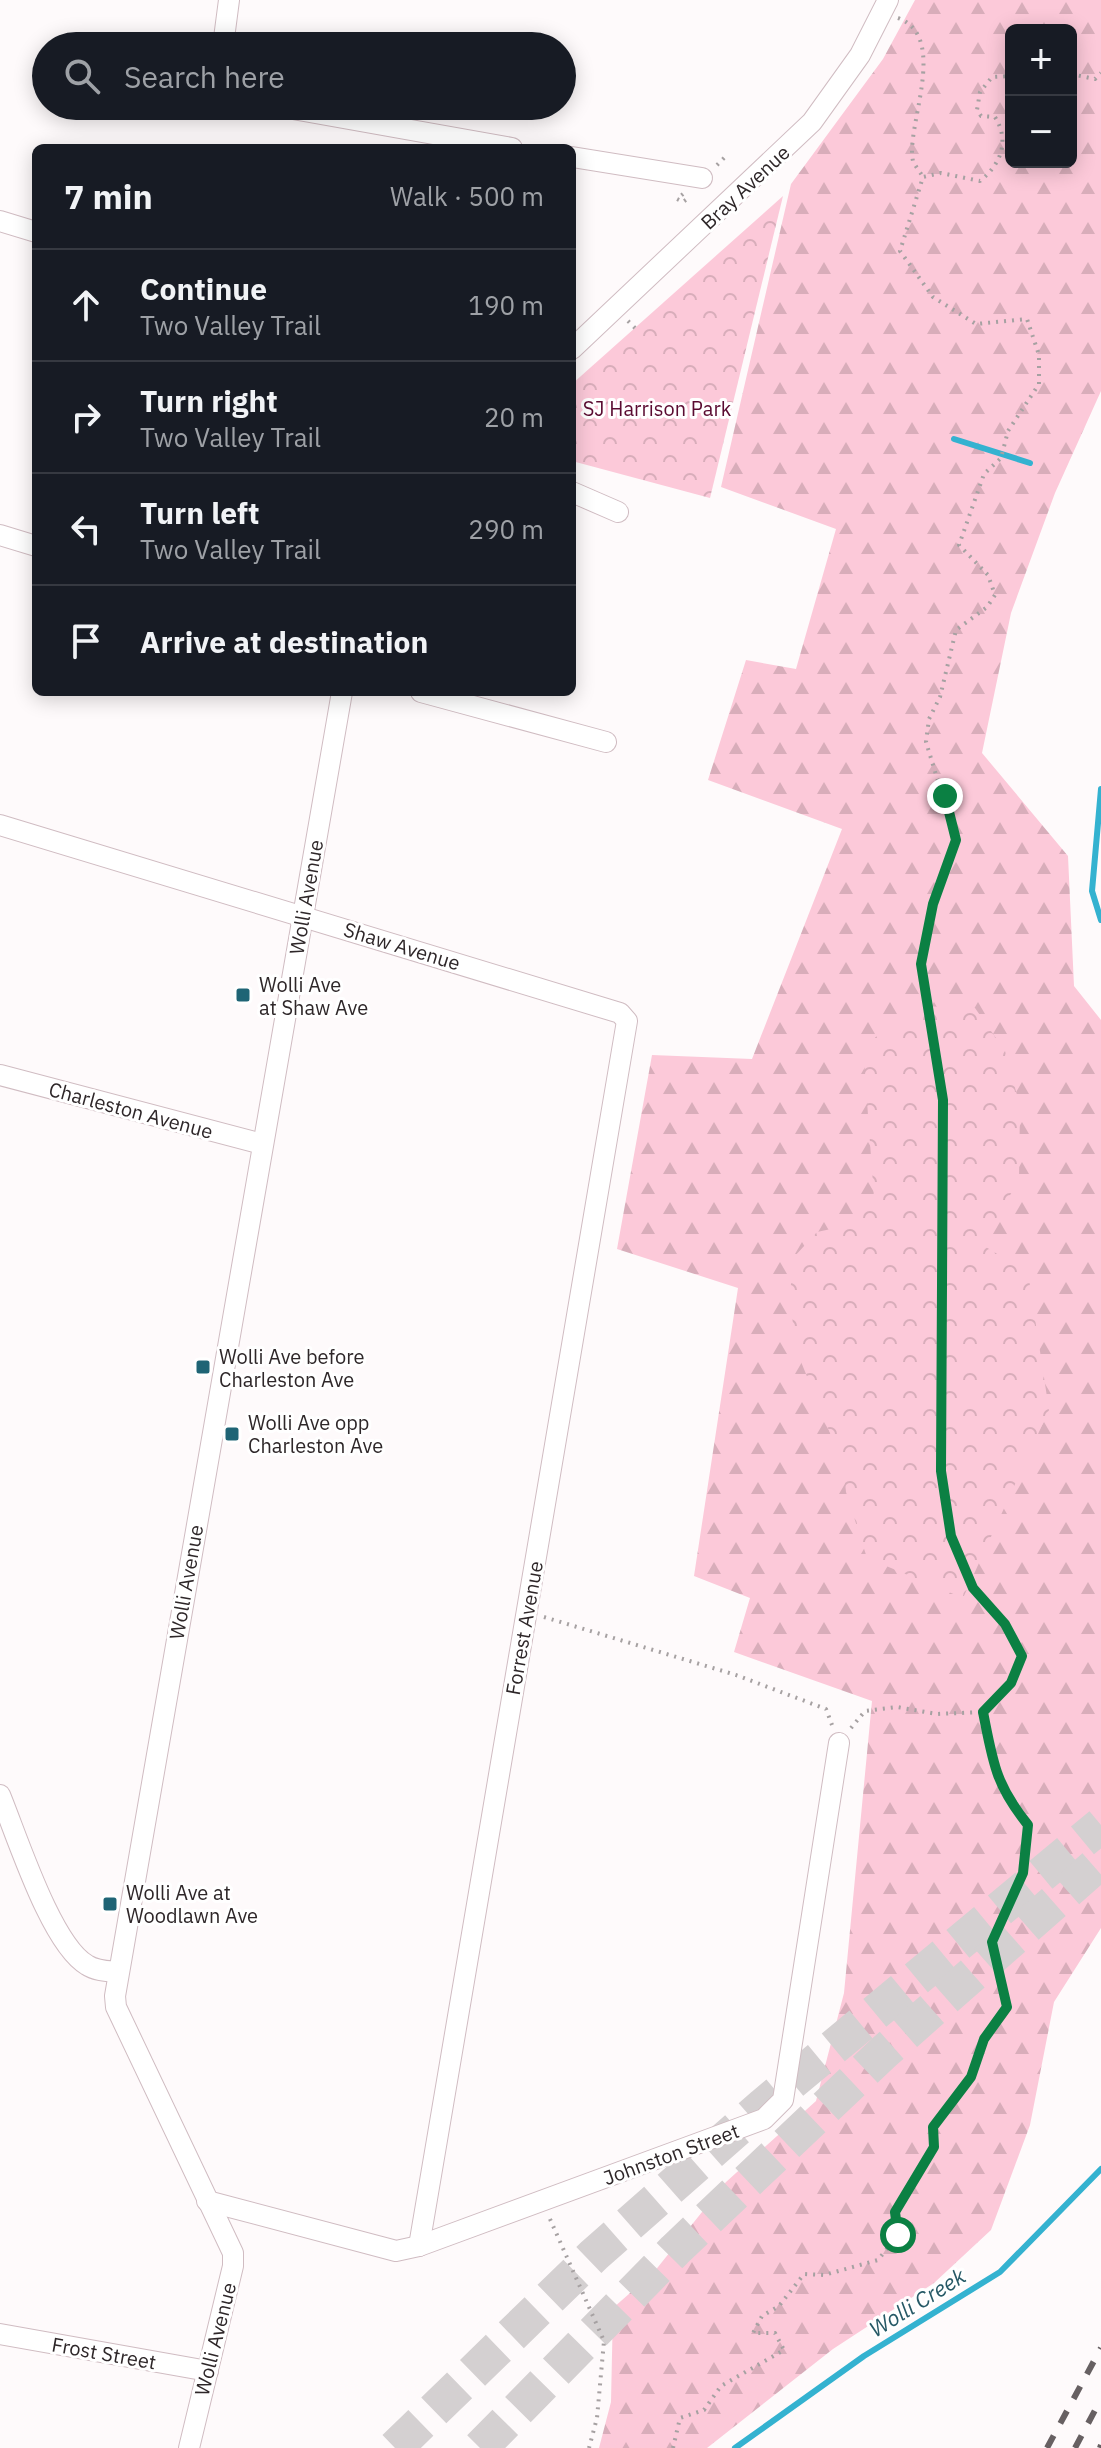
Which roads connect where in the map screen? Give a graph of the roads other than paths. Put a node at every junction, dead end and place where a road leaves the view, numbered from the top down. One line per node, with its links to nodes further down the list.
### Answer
1 (229, 0): 3 (street)
2 (890, 8): 10 (street, Bray Avenue)
3 (225, 32)
4 (338, 120): 5 (street)
5 (442, 143)
6 (576, 157): 7 (street)
7 (710, 171)
8 (0, 221): 9 (street)
9 (32, 231)
10 (576, 345)
11 (576, 494): 12 (street)
12 (618, 512)
13 (0, 535): 14 (street)
14 (32, 545)
15 (341, 696): 19 (street, Wolli Avenue)
16 (436, 696): 17 (street)
17 (606, 742)
18 (0, 825): 19 (street, Shaw Avenue)
19 (302, 916): 20 (street, Shaw Avenue); 22 (street, Wolli Avenue)
20 (620, 1013): 27 (street, Forrest Avenue)
21 (0, 1075): 22 (street, Charleston Avenue)
22 (262, 1144): 25 (street, Wolli Avenue)
23 (839, 1743): 27 (street, Johnston Street)
24 (0, 1795): 25 (street)
25 (118, 1972): 26 (street, Wolli Avenue)
26 (207, 2201): 27 (street, Johnston Street); 29 (street, Wolli Avenue)
27 (419, 2246)
28 (0, 2334): 29 (street, Frost Street)
29 (208, 2371): 30 (street, Wolli Avenue)
30 (189, 2448)

